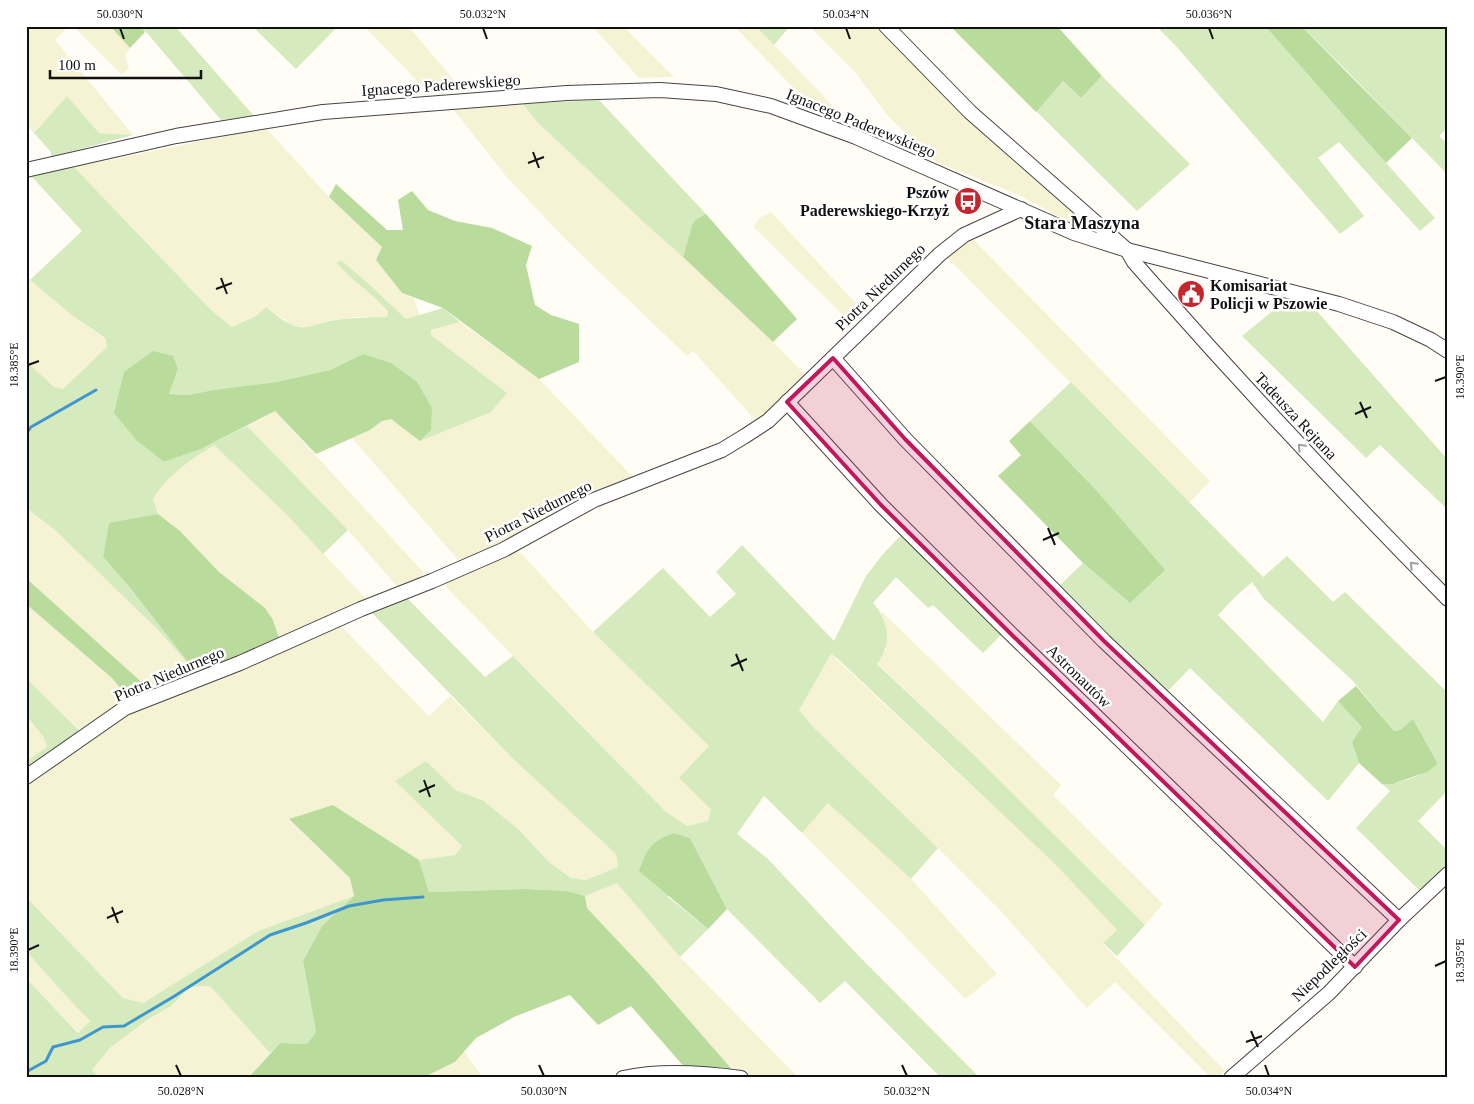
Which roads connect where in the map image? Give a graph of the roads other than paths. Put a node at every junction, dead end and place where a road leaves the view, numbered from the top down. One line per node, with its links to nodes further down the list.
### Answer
1 (886, 26): 4 (street)
2 (26, 170): 3 (street, Ignacego Paderewskiego)
3 (1021, 209): 4 (street, Ignacego Paderewskiego); 6 (street, Piotra Niedurnego)
4 (1127, 250): 5 (street, Ignacego Paderewskiego); 8 (street, Tadeusza Rejtana, one-way to 4)
5 (1448, 351)
6 (833, 358): 7 (street, Piotra Niedurnego); 11 (street)
7 (787, 402): 9 (street, Piotra Niedurnego); 12 (street, Astronautów)
8 (1448, 599)
9 (26, 777)
10 (1448, 874): 11 (street, Niepodległości)
11 (1399, 920): 12 (street, Niepodległości)
12 (1355, 967): 15 (street, Niepodległości)
13 (623, 1078): 14 (street)
14 (741, 1078)
15 (1231, 1078)

